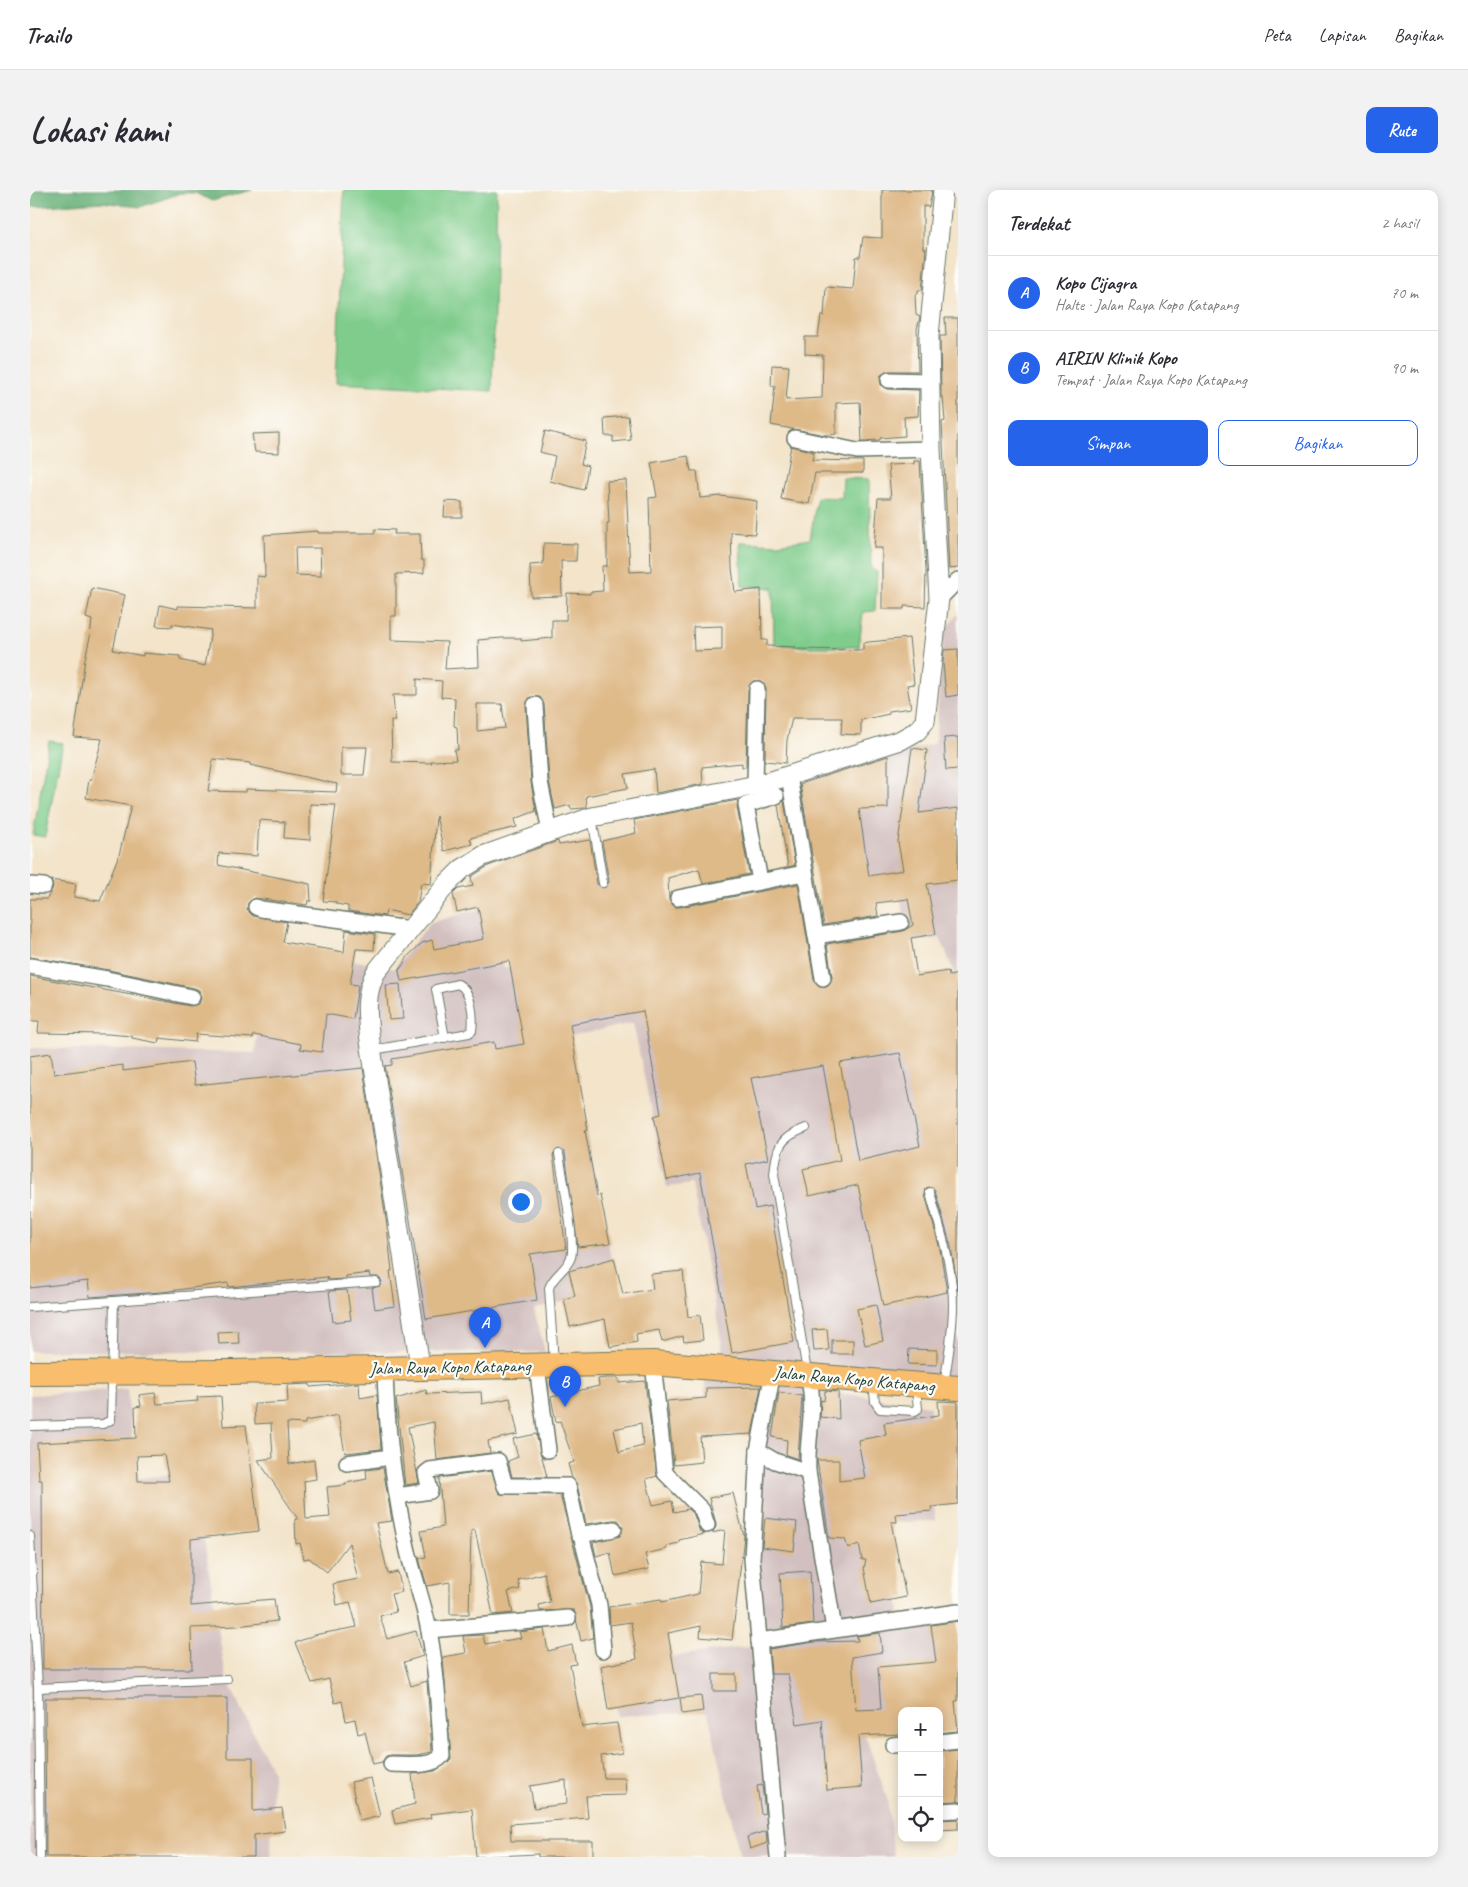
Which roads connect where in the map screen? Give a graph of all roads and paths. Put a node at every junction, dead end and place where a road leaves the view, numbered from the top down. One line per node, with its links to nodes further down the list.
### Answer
1 (943, 190): 3 (street)
2 (889, 380): 3 (street)
3 (930, 380): 5 (street)
4 (795, 438): 5 (street)
5 (931, 449): 7 (street)
6 (958, 580): 7 (street)
7 (939, 599): 10 (street)
8 (757, 689): 11 (street)
9 (535, 705): 14 (street)
10 (789, 776): 11 (street); 15 (street)
11 (755, 785): 13 (street)
12 (776, 796): 16 (street)
13 (592, 817): 14 (street); 17 (lane)
14 (550, 832): 21 (street)
15 (804, 872): 16 (street); 22 (street)
16 (760, 881): 18 (street)
17 (603, 883)
18 (678, 898)
19 (256, 906): 21 (street)
20 (901, 922): 22 (street)
21 (410, 929): 27 (street)
22 (816, 936): 24 (street)
23 (30, 966): 25 (street)
24 (823, 978)
25 (192, 997)
26 (445, 1038): 26 (lane); 27 (lane)
27 (372, 1050): 35 (street)
28 (806, 1128): 41 (lane)
29 (559, 1154): 36 (lane)
30 (930, 1192): 42 (lane)
31 (376, 1282): 32 (lane)
32 (114, 1301): 33 (lane); 38 (lane)
33 (30, 1307)
34 (653, 1363): 36 (main road, Jalan Raya Kopo Katapang); 39 (main road, Jalan Raya Kopo Katapang); 50 (street)
35 (420, 1366): 36 (main road, Jalan Raya Kopo Katapang); 37 (main road, Jalan Raya Kopo Katapang)
36 (546, 1366): 44 (street)
37 (385, 1367): 38 (main road, Jalan Raya Kopo Katapang); 46 (street)
38 (110, 1372): 40 (main road, Jalan Raya Kopo Katapang); 43 (lane)
39 (773, 1372): 41 (main road, Jalan Raya Kopo Katapang); 45 (street)
40 (30, 1373)
41 (808, 1375): 42 (main road, Jalan Raya Kopo Katapang); 48 (street)
42 (951, 1387)
43 (30, 1426)
44 (548, 1450)
45 (758, 1451): 48 (street); 58 (street)
46 (391, 1457): 47 (street); 49 (street)
47 (347, 1463)
48 (808, 1472): 56 (street)
49 (398, 1496): 52 (street); 57 (street)
50 (707, 1525)
51 (614, 1529): 52 (street)
52 (581, 1535): 59 (street)
53 (30, 1536): 61 (lane)
54 (958, 1612): 56 (street)
55 (568, 1618): 57 (street)
56 (834, 1629): 58 (street)
57 (429, 1630): 64 (street)
58 (760, 1641): 68 (street)
59 (603, 1650)
60 (227, 1679): 61 (lane)
61 (38, 1688): 67 (lane)
62 (958, 1740): 63 (street)
63 (943, 1742)
64 (392, 1764)
65 (958, 1810): 66 (street)
66 (943, 1811)
67 (40, 1857)
68 (778, 1857)

